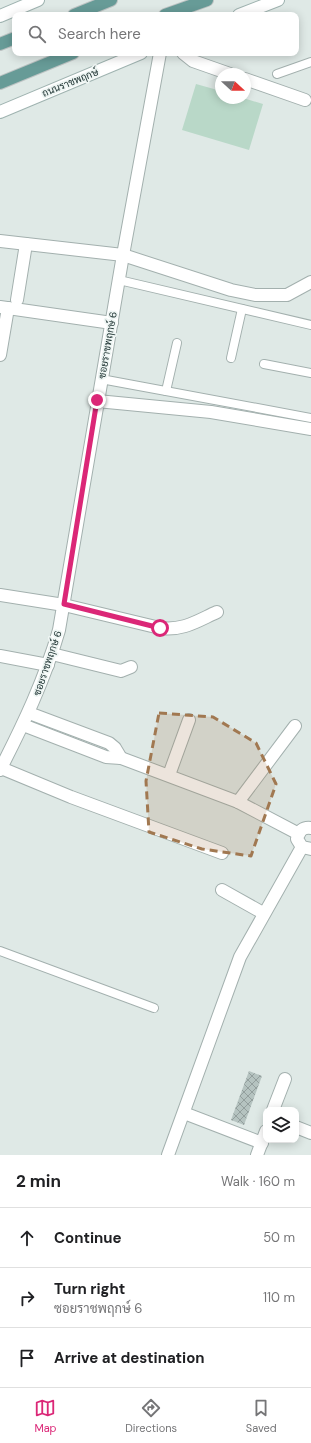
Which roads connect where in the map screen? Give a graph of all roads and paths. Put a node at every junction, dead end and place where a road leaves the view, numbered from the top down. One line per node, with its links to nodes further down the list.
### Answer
1 (38, 0): 8 (street)
2 (111, 0): 5 (main road)
3 (207, 0): 6 (main road)
4 (278, 0): 7 (street)
5 (81, 12)
6 (173, 12)
7 (247, 12)
8 (0, 16)
9 (12, 39): 10 (main road)
10 (0, 44)
11 (65, 56): 19 (main road)
12 (134, 56): 21 (street, ถนนราชพฤกษ์)
13 (159, 56): 24 (street, ซอยราชพฤกษ์ 6)
14 (187, 56): 16 (street)
15 (311, 62): 17 (lane)
16 (215, 69)
17 (276, 74)
18 (251, 81): 20 (street)
19 (0, 83)
20 (306, 100)
21 (0, 112)
22 (0, 241): 23 (street)
23 (26, 244): 24 (street); 27 (street)
24 (123, 255): 25 (street, ซอยราชพฤกษ์ 6); 26 (street)
25 (119, 280): 29 (lane); 30 (street, ซอยราชพฤกษ์ 6)
26 (311, 282)
27 (17, 300)
28 (4, 308): 30 (street); 33 (street)
29 (242, 309): 31 (lane); 34 (lane)
30 (112, 323): 37 (street, ซอยราชพฤกษ์ 6)
31 (311, 325)
32 (177, 343): 38 (lane)
33 (0, 355)
34 (231, 358)
35 (264, 364): 36 (lane)
36 (311, 374)
37 (101, 379): 38 (lane); 39 (street, ซอยราชพฤกษ์ 6)
38 (166, 391): 40 (lane)
39 (97, 400): 41 (street); 43 (street, ซอยราชพฤกษ์ 6)
40 (311, 418)
41 (311, 429)
42 (0, 595): 43 (street)
43 (64, 604): 44 (street); 46 (street, ซอยราชพฤกษ์ 6)
44 (217, 612)
45 (0, 656): 46 (street)
46 (50, 660): 47 (street); 48 (street, ซอยราชพฤกษ์ 6)
47 (131, 667)
48 (29, 713): 50 (street, ซอยราชพฤกษ์ 6); 52 (street)
49 (189, 720): 54 (street)
50 (23, 725): 52 (street); 53 (street, ซอยราชพฤกษ์ 6)
51 (294, 726): 55 (street)
52 (121, 758): 54 (street)
53 (1, 769): 59 (street)
54 (169, 775): 55 (street)
55 (238, 802): 57 (street)
56 (311, 828): 57 (street)
57 (299, 834): 58 (street)
58 (306, 848): 61 (street)
59 (222, 853)
60 (222, 890): 61 (street)
61 (263, 913): 66 (street)
62 (0, 951): 63 (lane)
63 (154, 1008)
64 (285, 1079): 65 (street)
65 (274, 1107)
66 (184, 1113): 70 (street); 71 (street)
67 (299, 1128): 68 (street)
68 (311, 1133)
69 (263, 1140): 70 (street)
70 (262, 1143): 72 (street)
71 (168, 1155)
72 (258, 1155)

